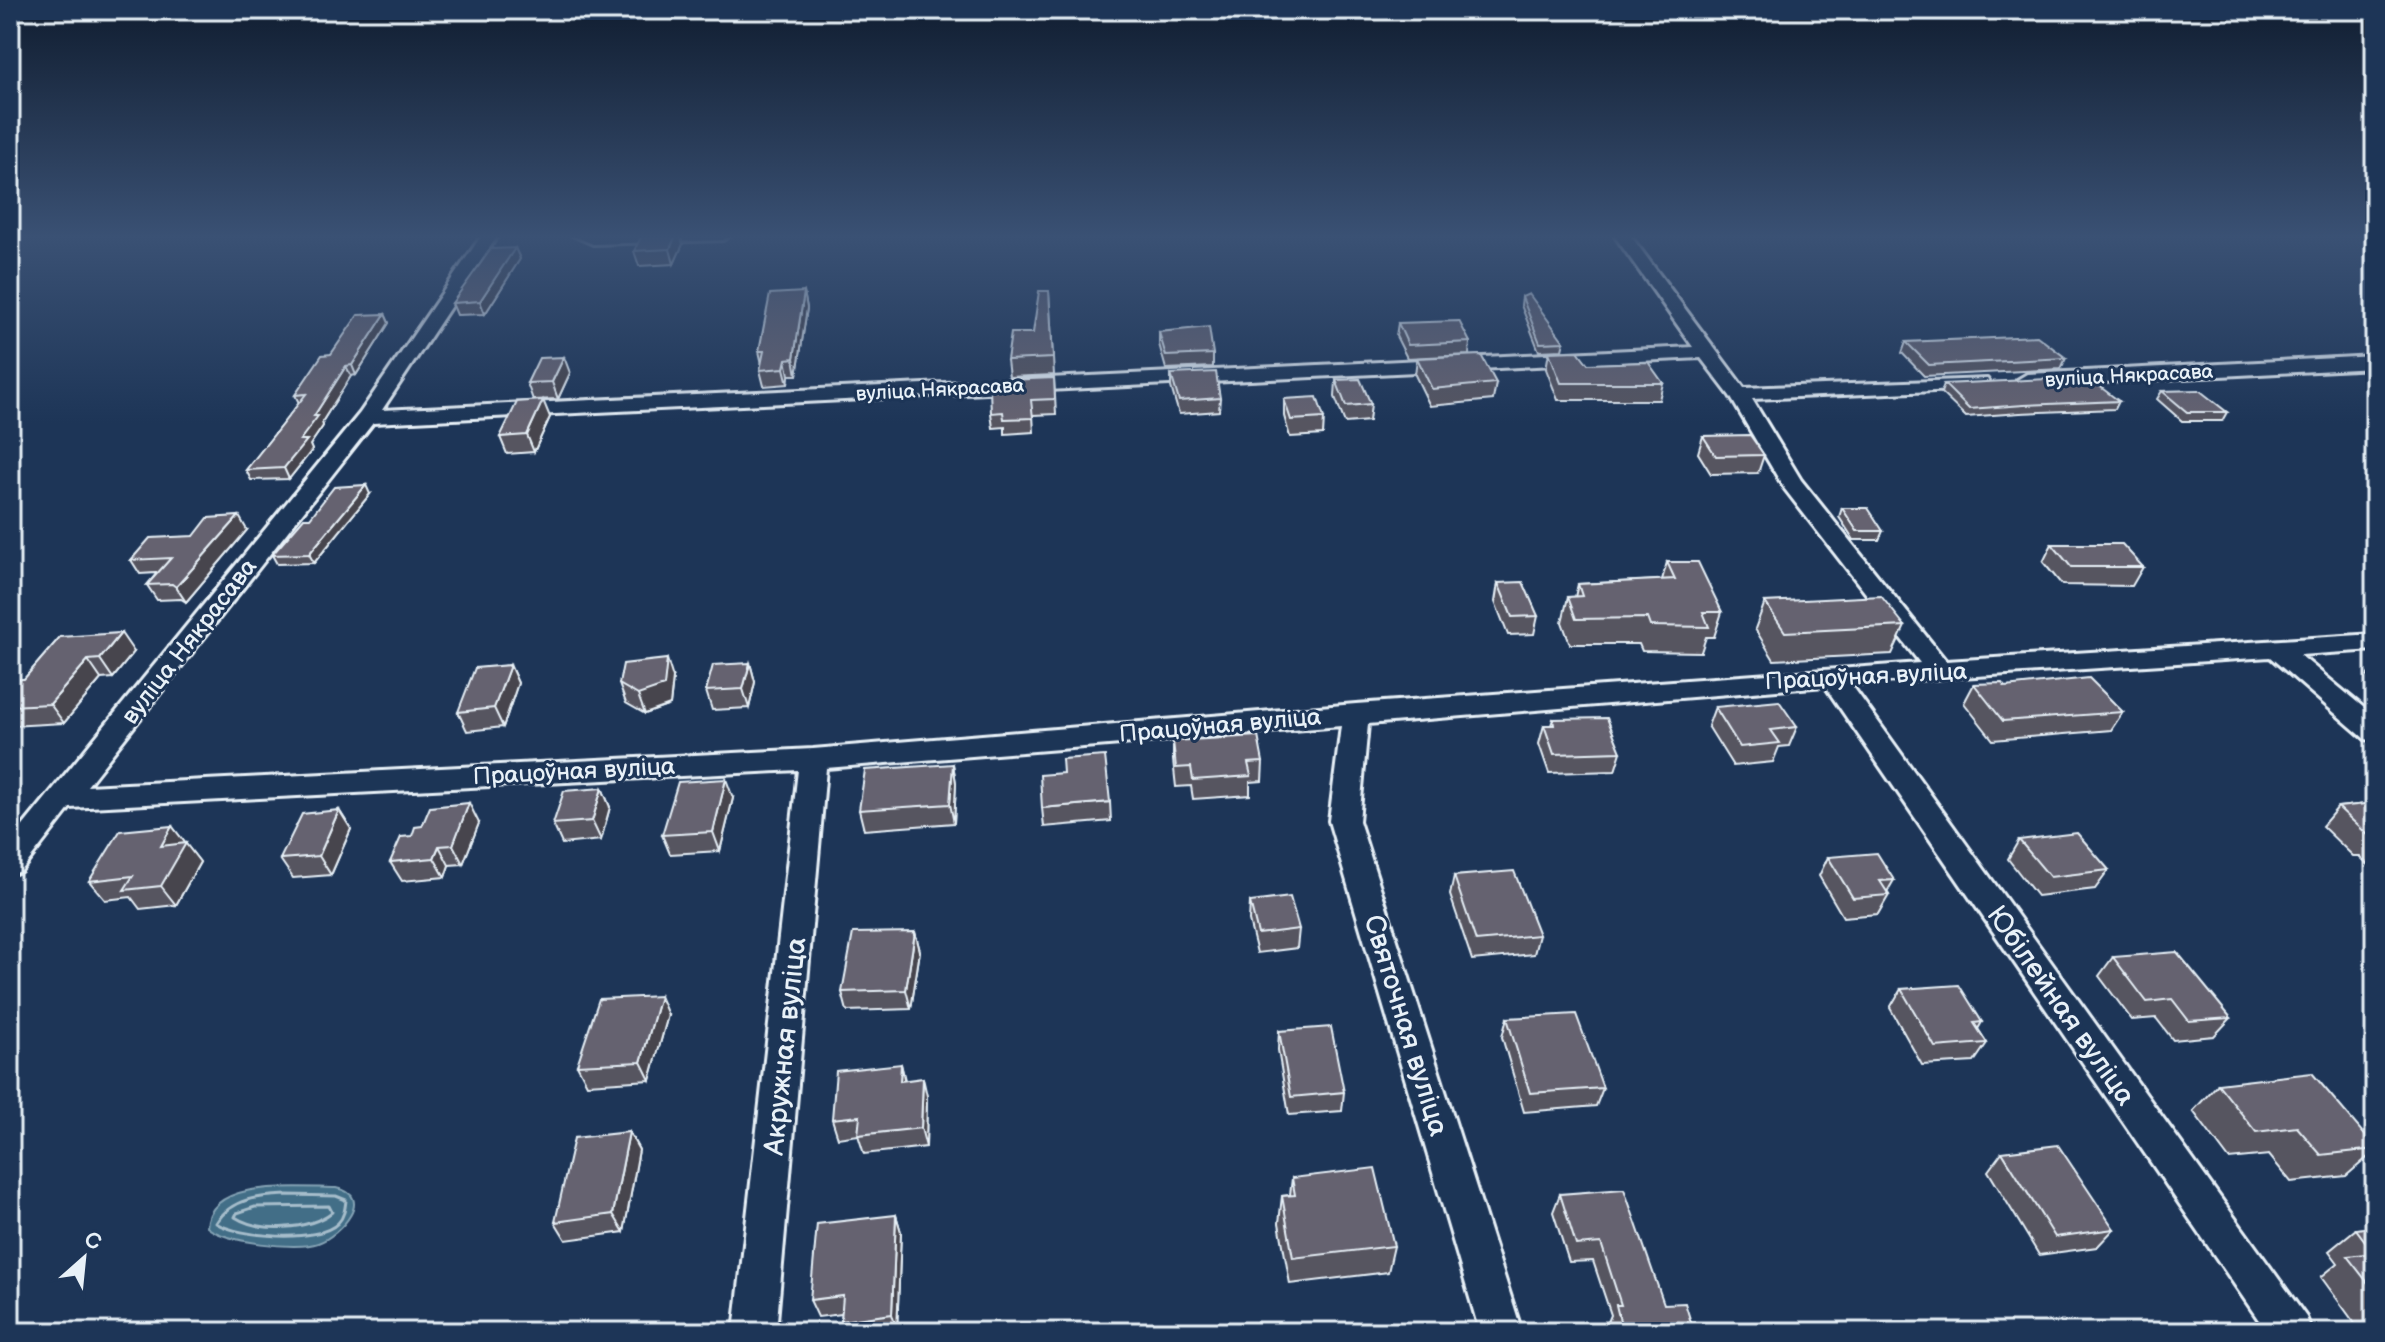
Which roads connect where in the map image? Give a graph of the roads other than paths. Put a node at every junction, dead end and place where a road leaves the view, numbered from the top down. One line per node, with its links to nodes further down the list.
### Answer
1 (448, 298): 6 (street, вуліца Някрасава)
2 (1667, 298): 3 (street)
3 (1706, 352): 5 (street); 6 (street, вуліца Някрасава)
4 (2375, 362): 5 (street, вуліца Някрасава)
5 (1739, 394): 9 (street)
6 (367, 417): 14 (street, вуліца Някрасава)
7 (2375, 642): 8 (street, Працоўная вуліца)
8 (2277, 649): 9 (street, Працоўная вуліца); 12 (street)
9 (1941, 672): 10 (street, Працоўная вуліца)
10 (1832, 677): 11 (street, Працоўная вуліца); 18 (street, Юбілейная вуліца)
11 (1356, 713): 13 (street, Працоўная вуліца); 17 (street, Святочная вуліца)
12 (2375, 732)
13 (813, 759): 14 (street, Працоўная вуліца); 16 (street, Акружная вуліца)
14 (65, 798): 15 (street, вуліца Някрасава)
15 (10, 863)
16 (755, 1332)
17 (1501, 1332)
18 (2291, 1332)

